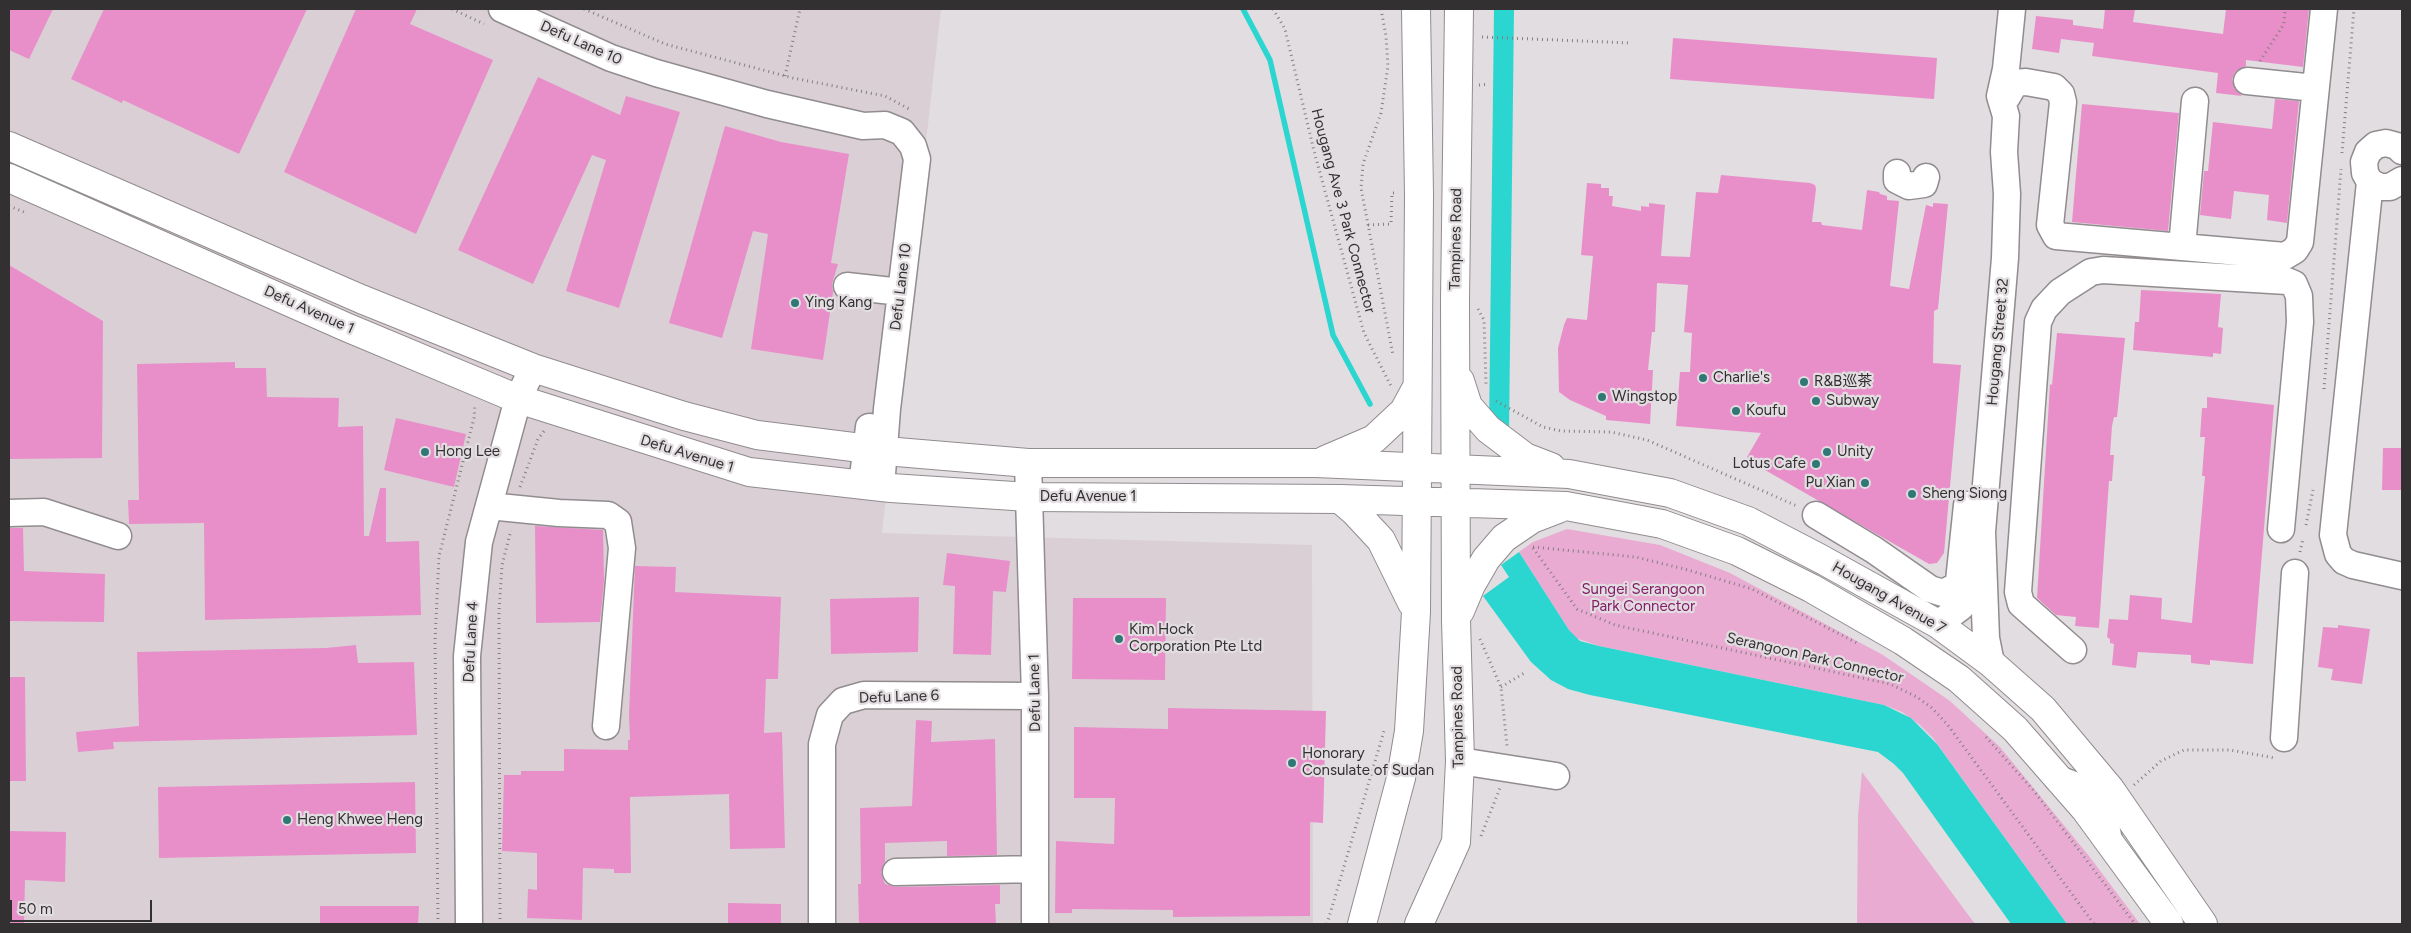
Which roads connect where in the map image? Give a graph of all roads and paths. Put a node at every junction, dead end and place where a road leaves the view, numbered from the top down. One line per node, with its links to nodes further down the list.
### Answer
1 (502, 9): 31 (street, Defu Lane 10)
2 (584, 9): 14 (path)
3 (800, 9): 14 (path)
4 (1273, 9): 36 (path, Hougang Ave 3 Park Connector)
5 (1381, 9): 28 (path)
6 (1416, 9): 27 (main road)
7 (1459, 9): 32 (main road, Tampines Road)
8 (2012, 9): 18 (street)
9 (2285, 9): 15 (path)
10 (2324, 9): 16 (street)
11 (2354, 9): 38 (path)
12 (1488, 37): 13 (path)
13 (1631, 43)
14 (785, 76): 19 (path)
15 (2247, 81): 16 (street)
16 (2315, 88): 29 (street)
17 (2195, 101): 29 (street)
18 (2004, 104): 29 (street); 41 (street, Hougang Street 32); 60 (street)
19 (917, 115)
20 (9, 146): 34 (main road, Defu Avenue 1)
21 (2402, 151): 26 (street)
22 (1897, 173): 23 (street)
23 (1926, 177)
24 (9, 178): 40 (main road, Defu Avenue 1)
25 (2402, 180): 26 (street)
26 (2370, 182): 67 (street)
27 (1419, 194): 28 (path); 36 (main road)
28 (1368, 225): 33 (path)
29 (2182, 247)
30 (847, 286): 31 (street)
31 (893, 291): 44 (street, Defu Lane 10)
32 (1456, 299): 35 (main road, Tampines Road); 37 (path)
33 (1394, 360)
34 (533, 368): 40 (street, Defu Lane 4); 44 (main road, Defu Avenue 1)
35 (1456, 369): 48 (main road, Tampines Road); 49 (main road)
36 (1400, 385): 46 (main road); 47 (main road)
37 (1487, 392)
38 (2324, 392)
39 (1492, 398): 60 (path)
40 (518, 399): 50 (main road, Defu Avenue 1); 56 (street, Defu Lane 4)
41 (1991, 422): 42 (street); 62 (street, Hougang Street 32)
42 (2030, 426): 61 (street); 72 (street)
43 (542, 428): 58 (path)
44 (876, 450): 45 (main road, Defu Avenue 1); 50 (street, Defu Lane 10)
45 (1028, 462): 46 (main road, Defu Avenue 1); 52 (street, Defu Lane 1)
46 (1316, 463): 47 (main road, Defu Avenue 1)
47 (1416, 467): 48 (main road); 54 (main road)
48 (1456, 469): 49 (main road, Hougang Avenue 7); 55 (main road, Tampines Road)
49 (1569, 474): 69 (main road, Hougang Avenue 7)
50 (872, 486): 52 (main road, Defu Avenue 1)
51 (2314, 488): 66 (path)
52 (1029, 497): 53 (main road, Defu Avenue 1); 76 (street, Defu Lane 1)
53 (1340, 500): 54 (main road, Defu Avenue 1); 68 (main road)
54 (1416, 502): 55 (main road); 68 (main road)
55 (1456, 503): 57 (main road, Hougang Avenue 7); 70 (main road, Tampines Road)
56 (489, 506): 58 (street); 90 (street, Defu Lane 4)
57 (1566, 506): 70 (main road); 84 (main road, Hougang Avenue 7)
58 (516, 509): 77 (street); 91 (path)
59 (9, 513): 63 (street)
60 (1816, 515)
61 (2281, 529)
62 (1982, 532): 69 (street, Hougang Street 32); 73 (street, Hougang Street 32)
63 (118, 536)
64 (1532, 548): 65 (path); 71 (path); 97 (path, Serangoon Park Connector)
65 (1523, 549)
66 (2295, 572): 80 (street)
67 (2402, 576)
68 (1416, 612): 95 (main road)
69 (1938, 624): 73 (main road, Hougang Avenue 7)
70 (1467, 627): 75 (path); 81 (main road, Tampines Road)
71 (1866, 648)
72 (2073, 650)
73 (1991, 663): 85 (main road, Hougang Avenue 7)
74 (1526, 672): 75 (path)
75 (1501, 688): 82 (path)
76 (1035, 696): 88 (street, Defu Lane 1); 92 (street, Defu Lane 6)
77 (606, 726)
78 (1384, 730): 94 (path)
79 (1985, 735): 98 (path)
80 (2281, 745): 85 (path)
81 (1460, 761): 82 (street); 96 (main road, Tampines Road)
82 (1508, 768): 83 (street); 87 (path)
83 (1556, 776)
84 (2058, 779): 85 (street); 86 (main road, Hougang Avenue 7)
85 (2121, 788): 86 (street); 100 (main road, Hougang Avenue 7)
86 (2109, 841): 99 (main road, Hougang Avenue 7)
87 (1477, 844)
88 (1035, 869): 89 (street); 93 (street, Defu Lane 1)
89 (896, 872)
90 (469, 924)
91 (500, 924)
92 (822, 924)
93 (1035, 924)
94 (1327, 924)
95 (1362, 924)
96 (1419, 924)
97 (2094, 924)
98 (2135, 924)
99 (2169, 924)
100 (2203, 924)

